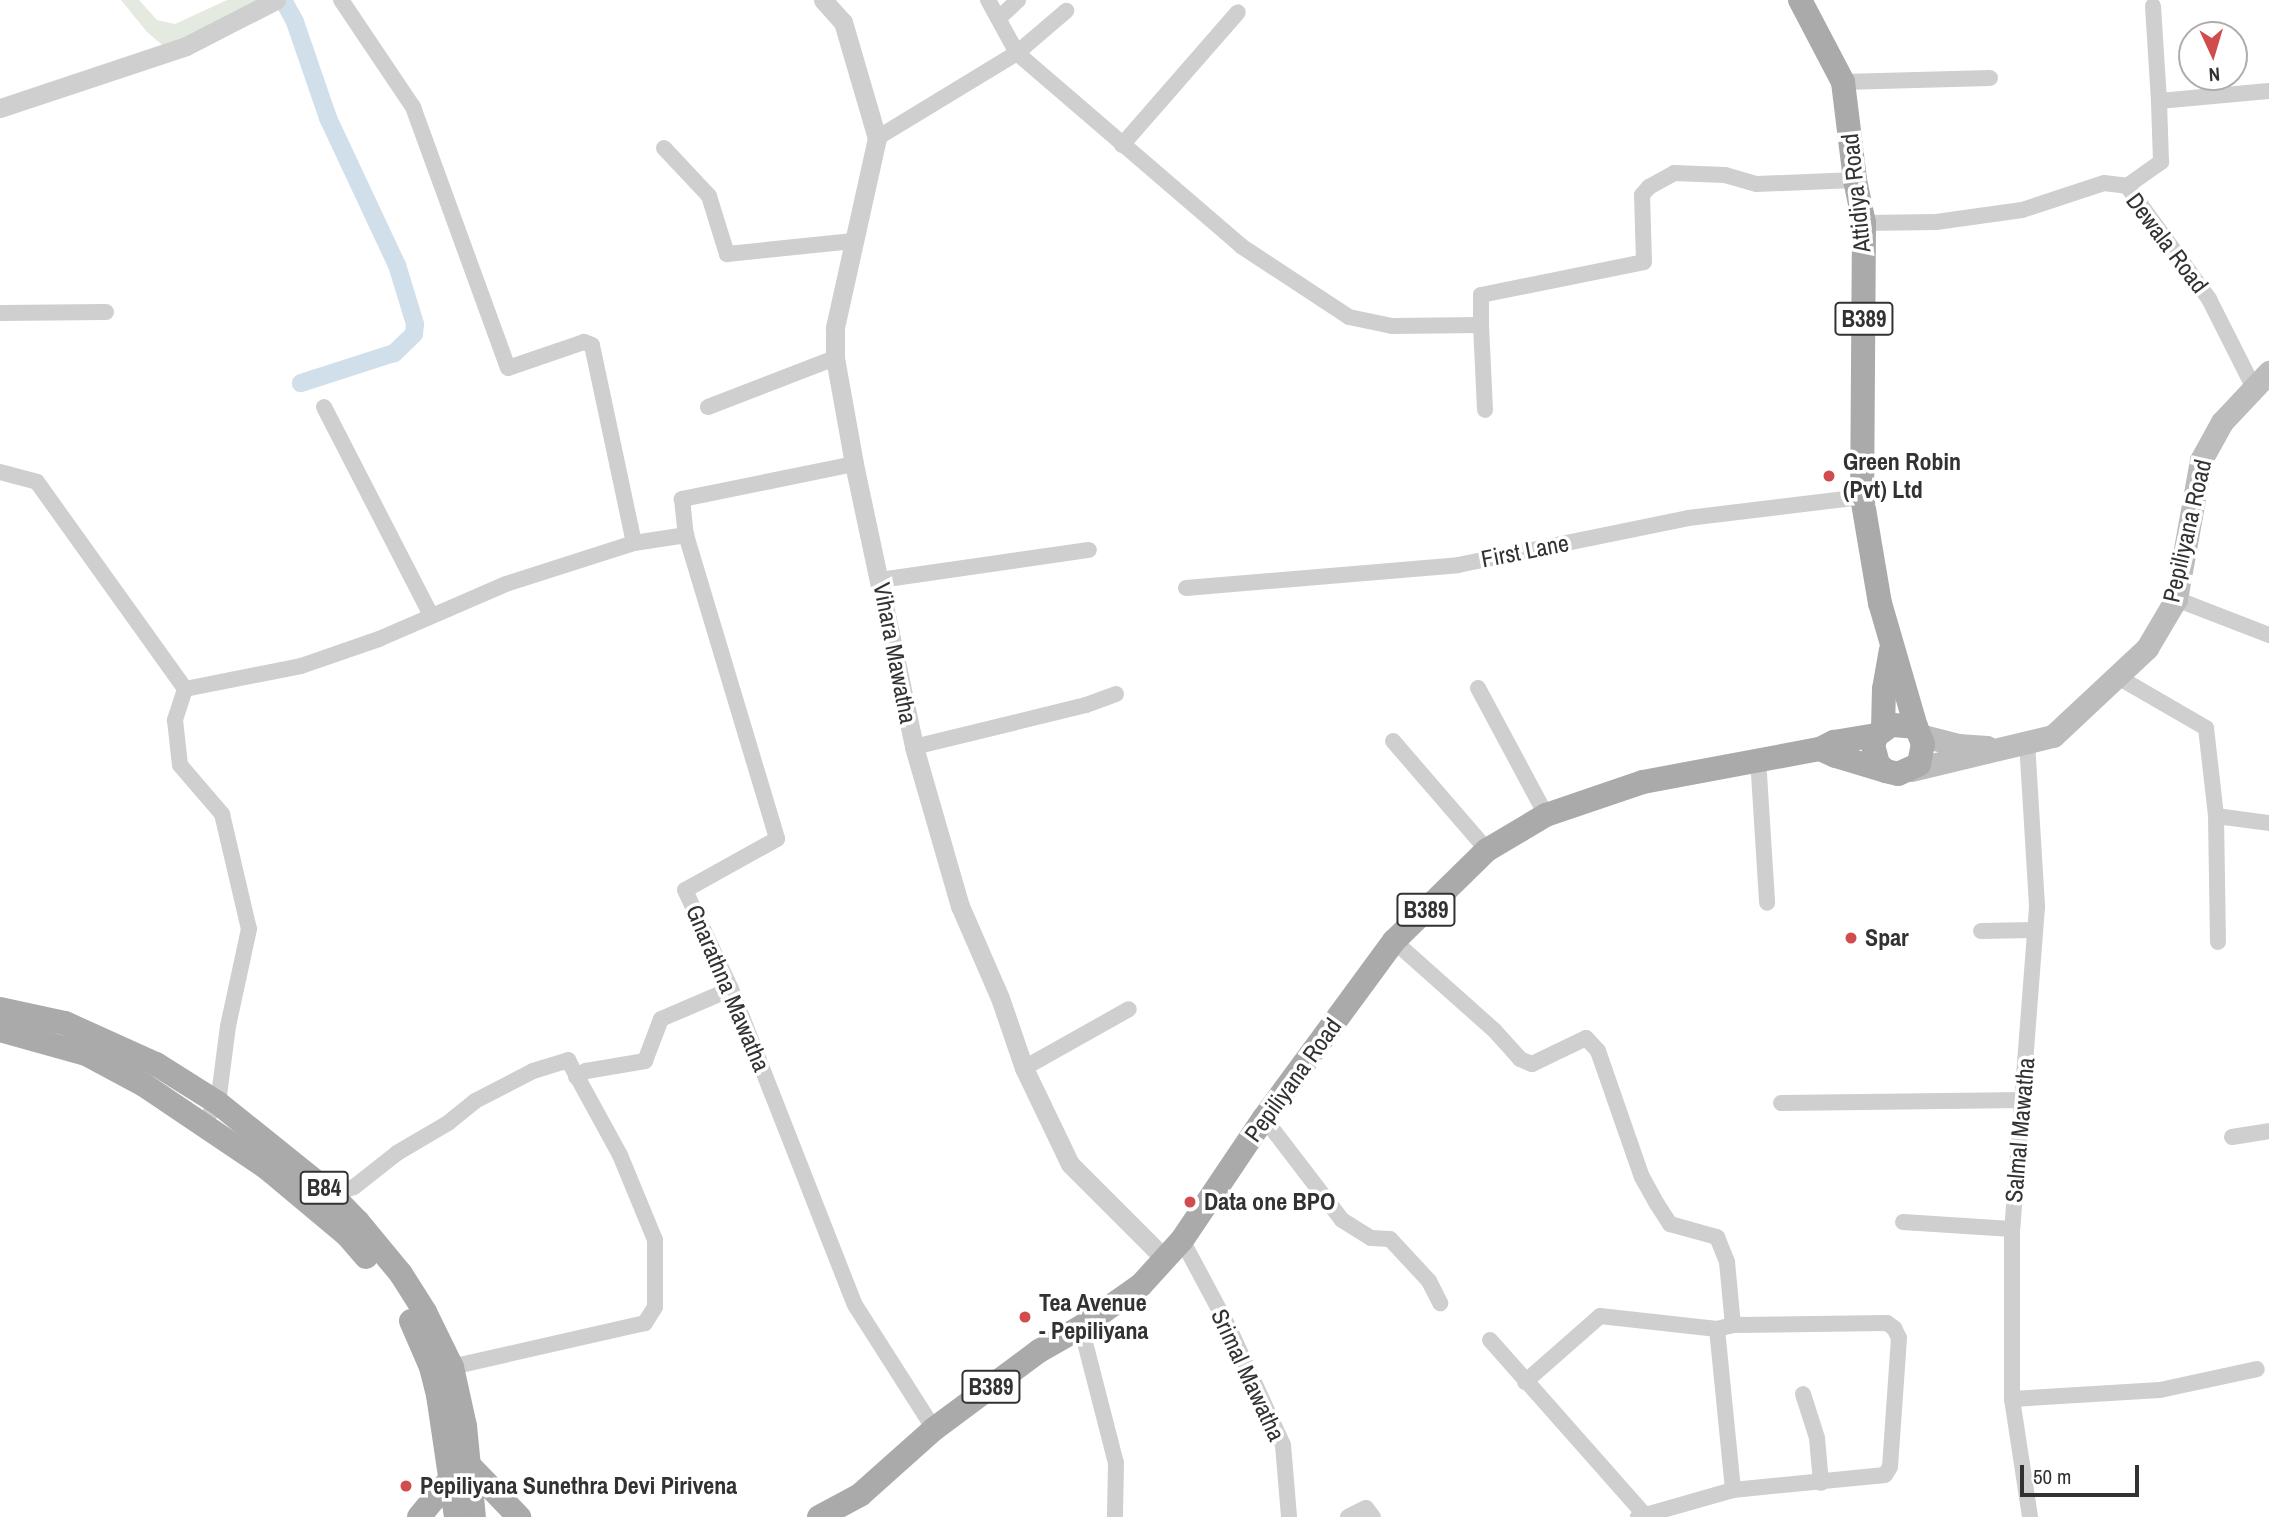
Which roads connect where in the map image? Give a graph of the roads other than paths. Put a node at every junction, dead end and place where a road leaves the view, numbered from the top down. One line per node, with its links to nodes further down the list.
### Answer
1 (276, 0): 16 (street)
2 (341, 0): 36 (street)
3 (823, 0): 17 (street, Vihara Mawatha)
4 (988, 0): 10 (street)
5 (1018, 0): 10 (street)
6 (1800, 0): 13 (main road, Attidiya Road / B389)
7 (2153, 6): 15 (street)
8 (1066, 10): 11 (street)
9 (1238, 12): 18 (street)
10 (999, 18): 11 (street)
11 (1017, 54): 17 (street); 18 (street)
12 (1990, 78): 13 (street)
13 (1843, 82): 20 (main road, Attidiya Road / B389)
14 (2269, 91): 15 (street)
15 (2159, 101): 21 (street)
16 (0, 108)
17 (877, 138): 23 (street, Vihara Mawatha)
18 (1122, 145): 26 (street)
19 (664, 148): 23 (street)
20 (1855, 180): 22 (main road, Attidiya Road / B389); 26 (street)
21 (2127, 186): 22 (street, Dewala Road); 28 (street, Dewala Road)
22 (1864, 223): 34 (main road, Attidiya Road / B389)
23 (853, 241): 27 (street, Vihara Mawatha)
24 (106, 312): 25 (street)
25 (0, 313)
26 (1481, 325): 31 (street)
27 (835, 358): 30 (street); 32 (street, Vihara Mawatha)
28 (2261, 379): 40 (main road, Pepiliyana Road)
29 (324, 407): 41 (street)
30 (708, 407)
31 (1485, 410)
32 (854, 464): 35 (street, Gnarathna Mawatha); 38 (street, Vihara Mawatha)
33 (0, 472): 46 (street)
34 (1862, 497): 39 (street, First Lane); 43 (main road, Attidiya Road / B389)
35 (686, 535): 36 (street); 67 (street, Gnarathna Mawatha)
36 (634, 543): 41 (street)
37 (1089, 550): 38 (street)
38 (880, 580): 52 (street, Vihara Mawatha)
39 (1186, 588)
40 (2176, 599): 42 (street); 44 (main road, Pepiliyana Road)
41 (430, 615): 46 (street)
42 (2269, 635)
43 (1891, 646): 48 (main road, B389); 49 (main road, B389)
44 (2118, 677): 51 (main road, Pepiliyana Road); 59 (street)
45 (1478, 688): 58 (street)
46 (185, 689): 75 (street)
47 (1115, 694): 52 (street)
48 (1918, 731): 49 (main road); 53 (main road); 56 (main road)
49 (1880, 732): 54 (main road, B389); 57 (main road)
50 (1393, 741): 61 (street)
51 (2027, 743): 53 (main road, Pepiliyana Road); 64 (street, Salmal Mawatha)
52 (914, 747): 71 (street, Vihara Mawatha)
53 (1997, 748): 56 (main road)
54 (1820, 749): 55 (main road, Pepiliyana Road / B389); 57 (main road, B389)
55 (1758, 758): 58 (main road, Pepiliyana Road / B389); 62 (street)
56 (1911, 770): 57 (main road)
57 (1886, 771)
58 (1546, 815): 61 (main road, Pepiliyana Road / B389)
59 (2216, 816): 60 (street); 66 (street)
60 (2269, 823)
61 (1487, 850): 65 (main road, Pepiliyana Road / B389)
62 (1767, 903)
63 (1981, 930): 64 (street)
64 (2035, 930): 73 (street, Salmal Mawatha)
65 (1394, 941): 76 (main road, Pepiliyana Road / B389); 87 (street)
66 (2218, 942)
67 (732, 989): 72 (street); 94 (street, Gnarathna Mawatha)
68 (1129, 1009): 71 (street)
69 (0, 1010): 75 (main road, B84)
70 (0, 1030): 77 (main road, B84)
71 (1024, 1068): 84 (street, Vihara Mawatha)
72 (576, 1077): 80 (street); 89 (street)
73 (2024, 1100): 74 (street); 82 (street, Salmal Mawatha)
74 (1781, 1102)
75 (218, 1103): 77 (street); 80 (main road, B84)
76 (1264, 1118): 83 (main road, Pepiliyana Road / B389); 85 (street)
77 (202, 1124): 95 (main road, B84)
78 (2269, 1131): 79 (street)
79 (2232, 1137)
80 (331, 1194): 89 (main road, B84)
81 (1903, 1222): 82 (street)
82 (2012, 1229): 93 (street, Salmal Mawatha)
83 (1182, 1240): 84 (main road, Pepiliyana Road / B389); 105 (street, Srimal Mawatha)
84 (1165, 1259): 86 (main road, Pepiliyana Road / B389)
85 (1440, 1303)
86 (1081, 1327): 94 (main road, Pepiliyana Road / B389); 104 (street)
87 (1725, 1327): 91 (street); 96 (street); 97 (street)
88 (1490, 1340): 91 (street)
89 (452, 1367): 95 (main road, B84)
90 (2257, 1369): 93 (street)
91 (1525, 1382): 98 (street)
92 (1803, 1394): 96 (street)
93 (2012, 1399): 108 (street, Salmal Mawatha)
94 (934, 1429): 103 (main road, Pepiliyana Road / B389)
95 (460, 1470): 99 (main road); 100 (main road, B84); 101 (main road, B84); 102 (main road)
96 (1821, 1483): 97 (street)
97 (1733, 1490): 98 (street)
98 (1641, 1516)
99 (419, 1517)
100 (456, 1517)
101 (474, 1517)
102 (519, 1517)
103 (819, 1517)
104 (1115, 1517)
105 (1289, 1517)
106 (1348, 1517): 107 (street)
107 (1373, 1517)
108 (2030, 1517)

